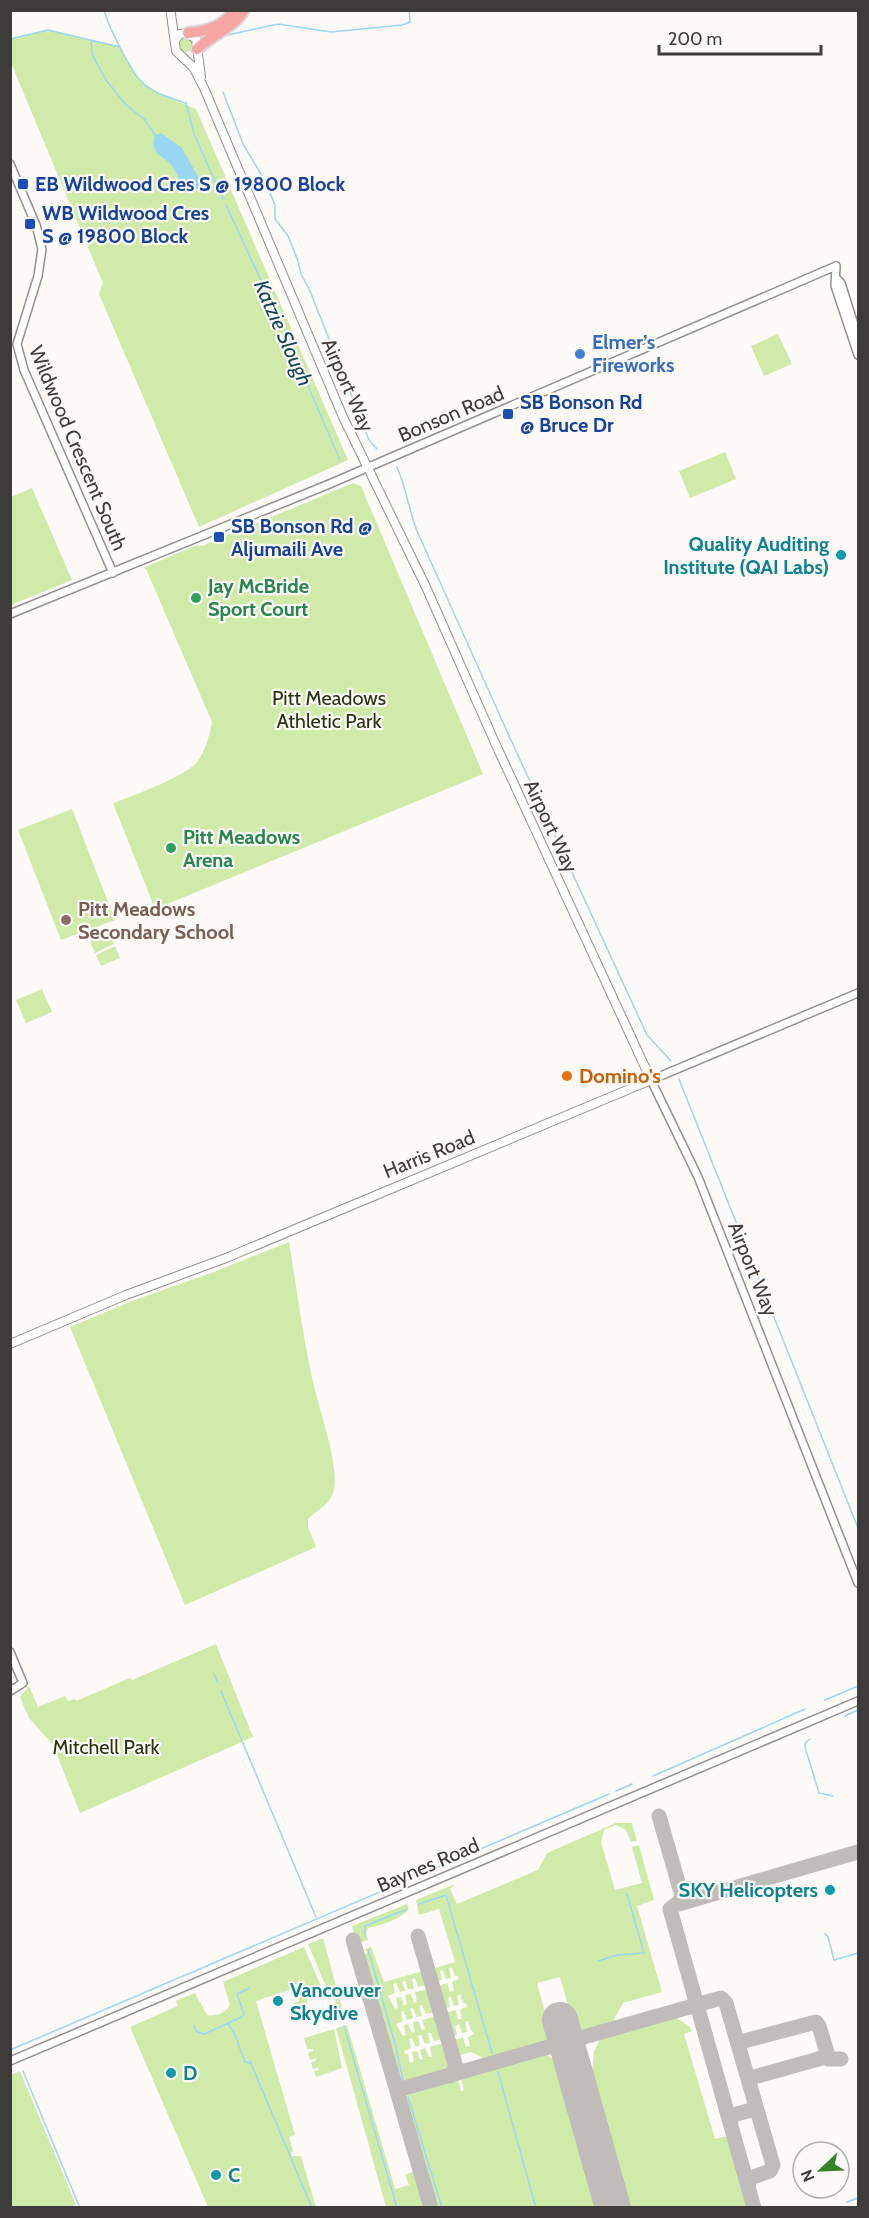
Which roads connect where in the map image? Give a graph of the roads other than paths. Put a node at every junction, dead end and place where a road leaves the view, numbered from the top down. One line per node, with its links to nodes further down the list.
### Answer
1 (235, 10): 4 (highway)
2 (244, 10): 6 (highway)
3 (169, 12): 4 (main road); 5 (main road)
4 (187, 33): 5 (main road); 6 (main road)
5 (176, 39): 7 (main road)
6 (197, 49): 7 (main road); 8 (main road, Airport Way)
7 (183, 56): 8 (main road, Airport Way)
8 (204, 87): 13 (main road, Airport Way)
9 (10, 164): 14 (street, Wildwood Crescent South)
10 (836, 278): 11 (street); 12 (street); 13 (street, Bonson Road)
11 (858, 337)
12 (858, 355)
13 (368, 467): 14 (street, Bonson Road); 17 (main road, Airport Way)
14 (113, 573): 15 (street, Bonson Road)
15 (10, 614)
16 (858, 993): 17 (street, Harris Road)
17 (651, 1080): 18 (main road, Harris Road); 19 (street, Airport Way)
18 (10, 1344)
19 (858, 1583)
20 (10, 1652): 21 (street)
21 (10, 1691)
22 (858, 1701): 23 (street, Baynes Road)
23 (10, 2061)

